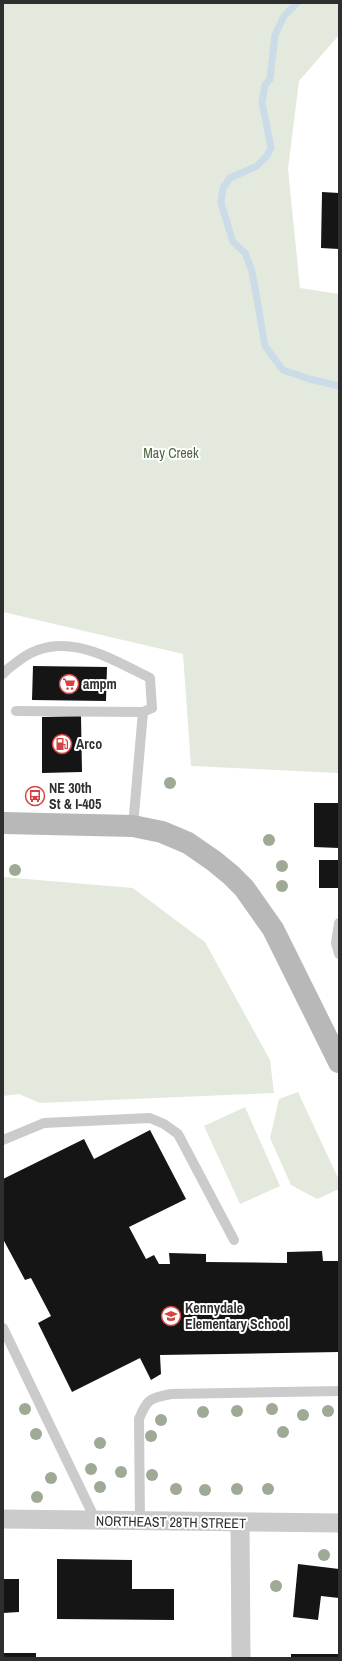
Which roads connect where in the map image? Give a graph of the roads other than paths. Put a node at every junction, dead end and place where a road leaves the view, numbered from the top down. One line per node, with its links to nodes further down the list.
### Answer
1 (3, 674): 3 (lane)
2 (16, 711): 3 (lane)
3 (143, 712): 5 (lane)
4 (3, 823): 5 (street)
5 (133, 826): 8 (street)
6 (339, 922): 7 (lane)
7 (339, 954)
8 (339, 1062)
9 (3, 1140): 10 (lane)
10 (234, 1240)
11 (3, 1328): 14 (lane)
12 (339, 1391): 15 (lane)
13 (3, 1520): 14 (street, NORTHEAST 28TH STREET)
14 (96, 1521): 15 (street, NORTHEAST 28TH STREET)
15 (140, 1521): 16 (street, NORTHEAST 28TH STREET)
16 (240, 1523): 17 (street, NORTHEAST 28TH STREET); 18 (street)
17 (339, 1523)
18 (241, 1658)

